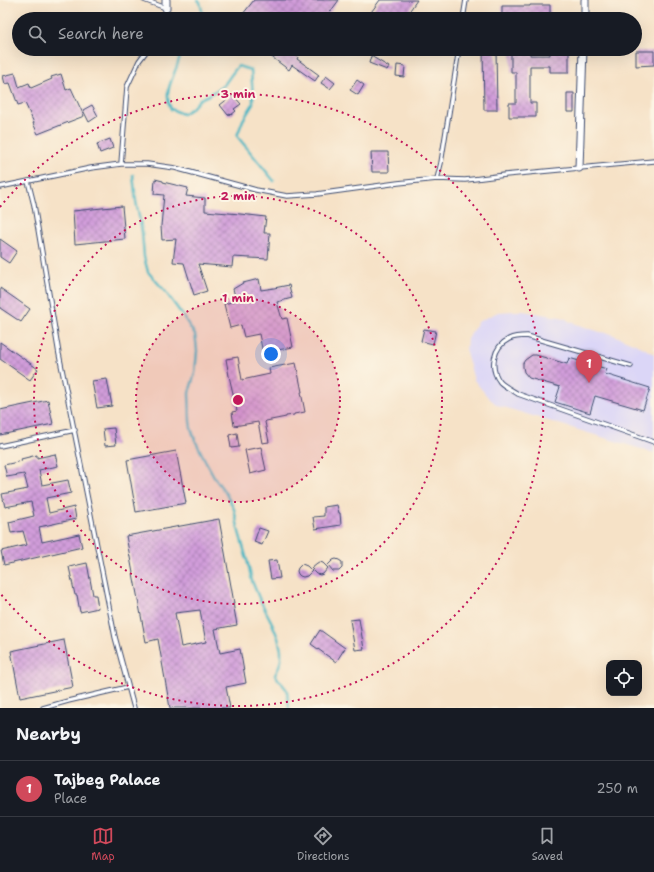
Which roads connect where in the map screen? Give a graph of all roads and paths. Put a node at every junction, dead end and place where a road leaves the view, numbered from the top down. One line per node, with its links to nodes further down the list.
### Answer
1 (144, 0): 5 (lane)
2 (166, 0): 5 (street)
3 (466, 0): 7 (lane)
4 (585, 0): 8 (street)
5 (166, 8): 6 (lane)
6 (166, 12)
7 (464, 12)
8 (584, 12)
9 (143, 56): 13 (lane)
10 (458, 56): 15 (lane)
11 (583, 56): 14 (street)
12 (654, 160): 14 (lane)
13 (121, 164): 15 (lane); 16 (lane)
14 (578, 168): 15 (lane)
15 (438, 179)
16 (28, 181): 17 (lane); 19 (lane)
17 (0, 187)
18 (631, 366): 20 (lane)
19 (75, 430): 21 (lane); 22 (lane)
20 (654, 442)
21 (0, 446)
22 (128, 687): 23 (lane); 24 (lane)
23 (43, 708)
24 (134, 708)

